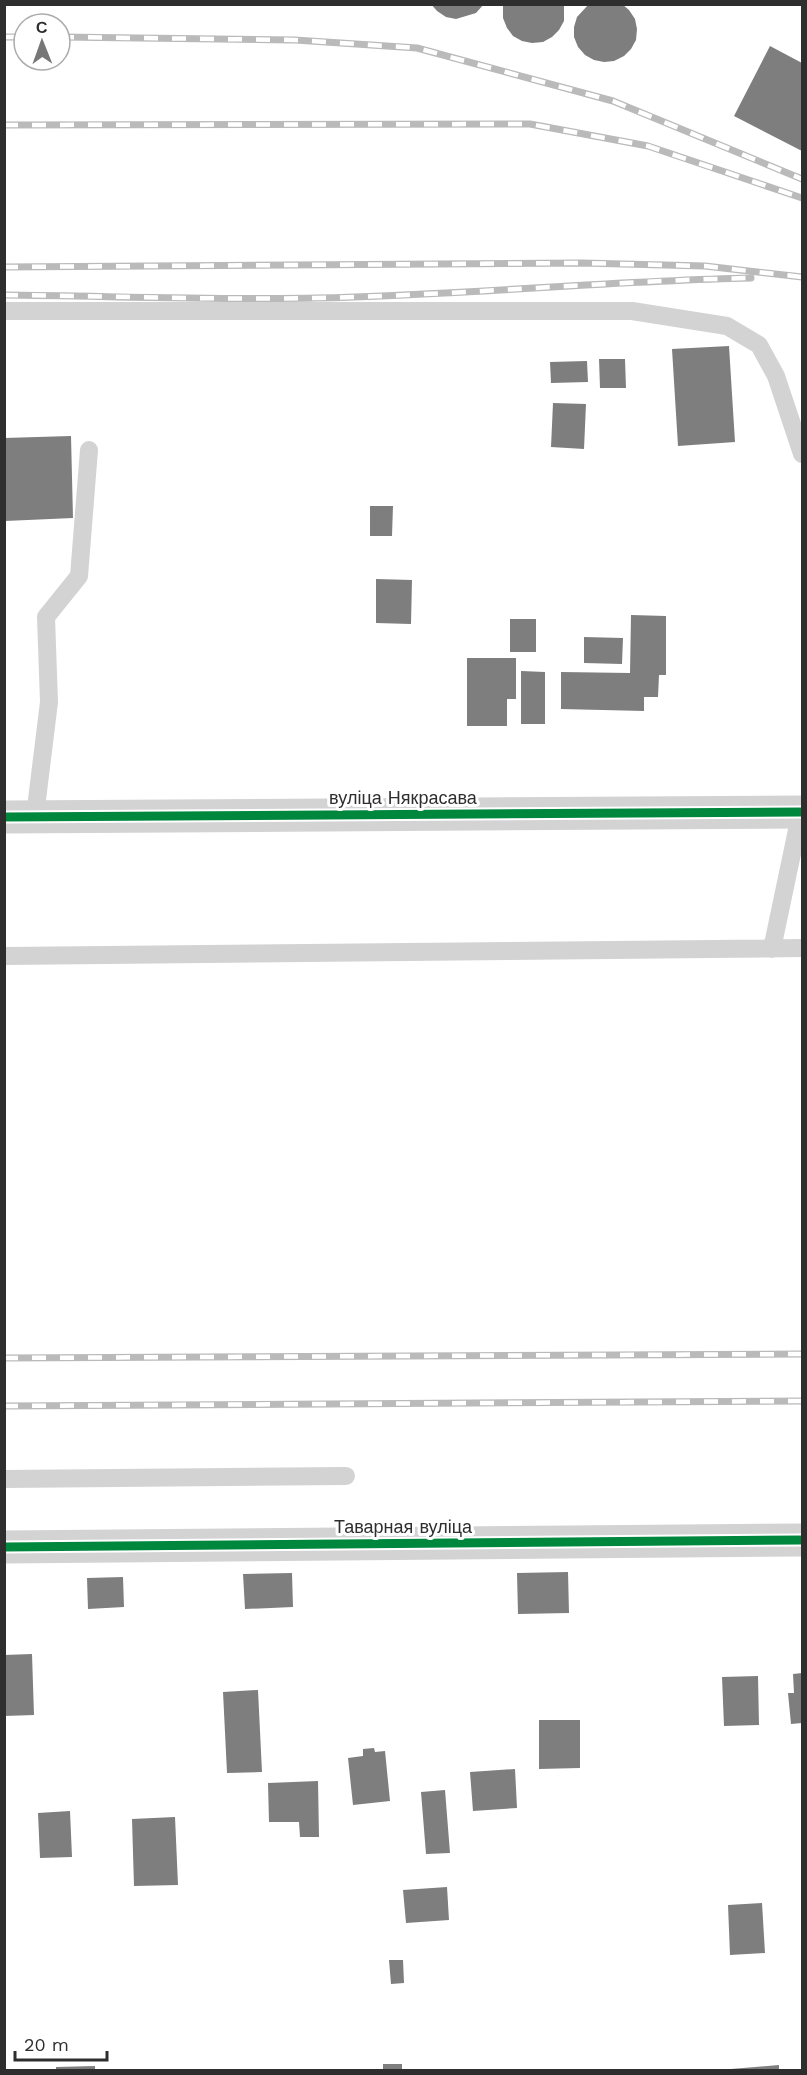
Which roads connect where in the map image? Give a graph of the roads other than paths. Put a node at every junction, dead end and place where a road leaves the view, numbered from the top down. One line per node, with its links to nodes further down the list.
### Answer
1 (4, 311): 3 (lane)
2 (89, 450): 5 (lane)
3 (802, 454)
4 (802, 810): 5 (street, вуліца Някрасава); 7 (lane)
5 (20, 817)
6 (802, 948): 7 (lane)
7 (772, 949): 8 (lane)
8 (4, 956)
9 (346, 1476): 10 (lane)
10 (4, 1479)
11 (802, 1540): 12 (street, Таварная вуліца)
12 (4, 1546)

